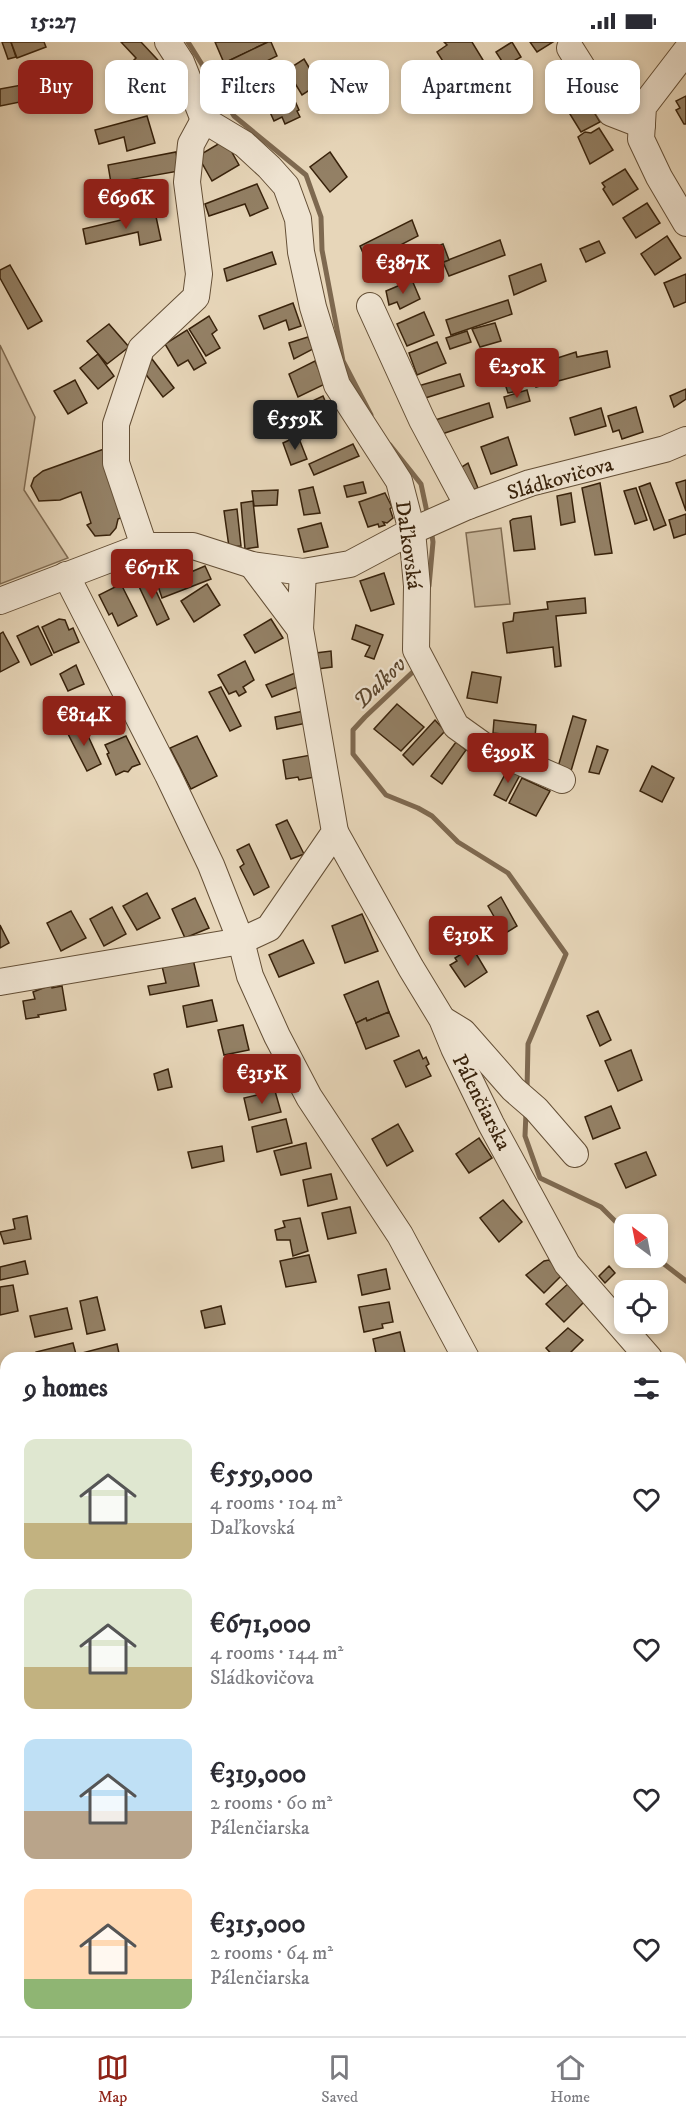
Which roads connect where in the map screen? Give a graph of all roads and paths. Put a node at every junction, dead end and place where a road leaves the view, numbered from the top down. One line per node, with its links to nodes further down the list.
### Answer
1 (570, 48): 5 (street)
2 (181, 50): 4 (street)
3 (686, 51): 5 (street)
4 (204, 120): 10 (street, Daľkovská); 11 (street)
5 (642, 125): 6 (street)
6 (686, 223)
7 (370, 306): 9 (street)
8 (686, 440): 9 (street, Sládkovičova)
9 (468, 506): 10 (street, Sládkovičova)
10 (423, 526): 13 (street, Sládkovičova); 17 (street, Daľkovská)
11 (144, 546): 12 (street, Sládkovičova); 14 (street, Sládkovičova)
12 (252, 565): 13 (street, Sládkovičova); 16 (street, Pálenčiarska)
13 (303, 572): 16 (street, Pálenčiarska)
14 (66, 575): 15 (street, Sládkovičova); 19 (street)
15 (0, 601)
16 (300, 629): 18 (street, Pálenčiarska)
17 (562, 780)
18 (335, 832): 19 (street); 21 (street, Pálenčiarska)
19 (241, 941): 20 (street); 23 (street)
20 (0, 982)
21 (442, 1019): 22 (street); 24 (street, Pálenčiarska)
22 (575, 1154)
23 (463, 1352)
24 (644, 1352)

